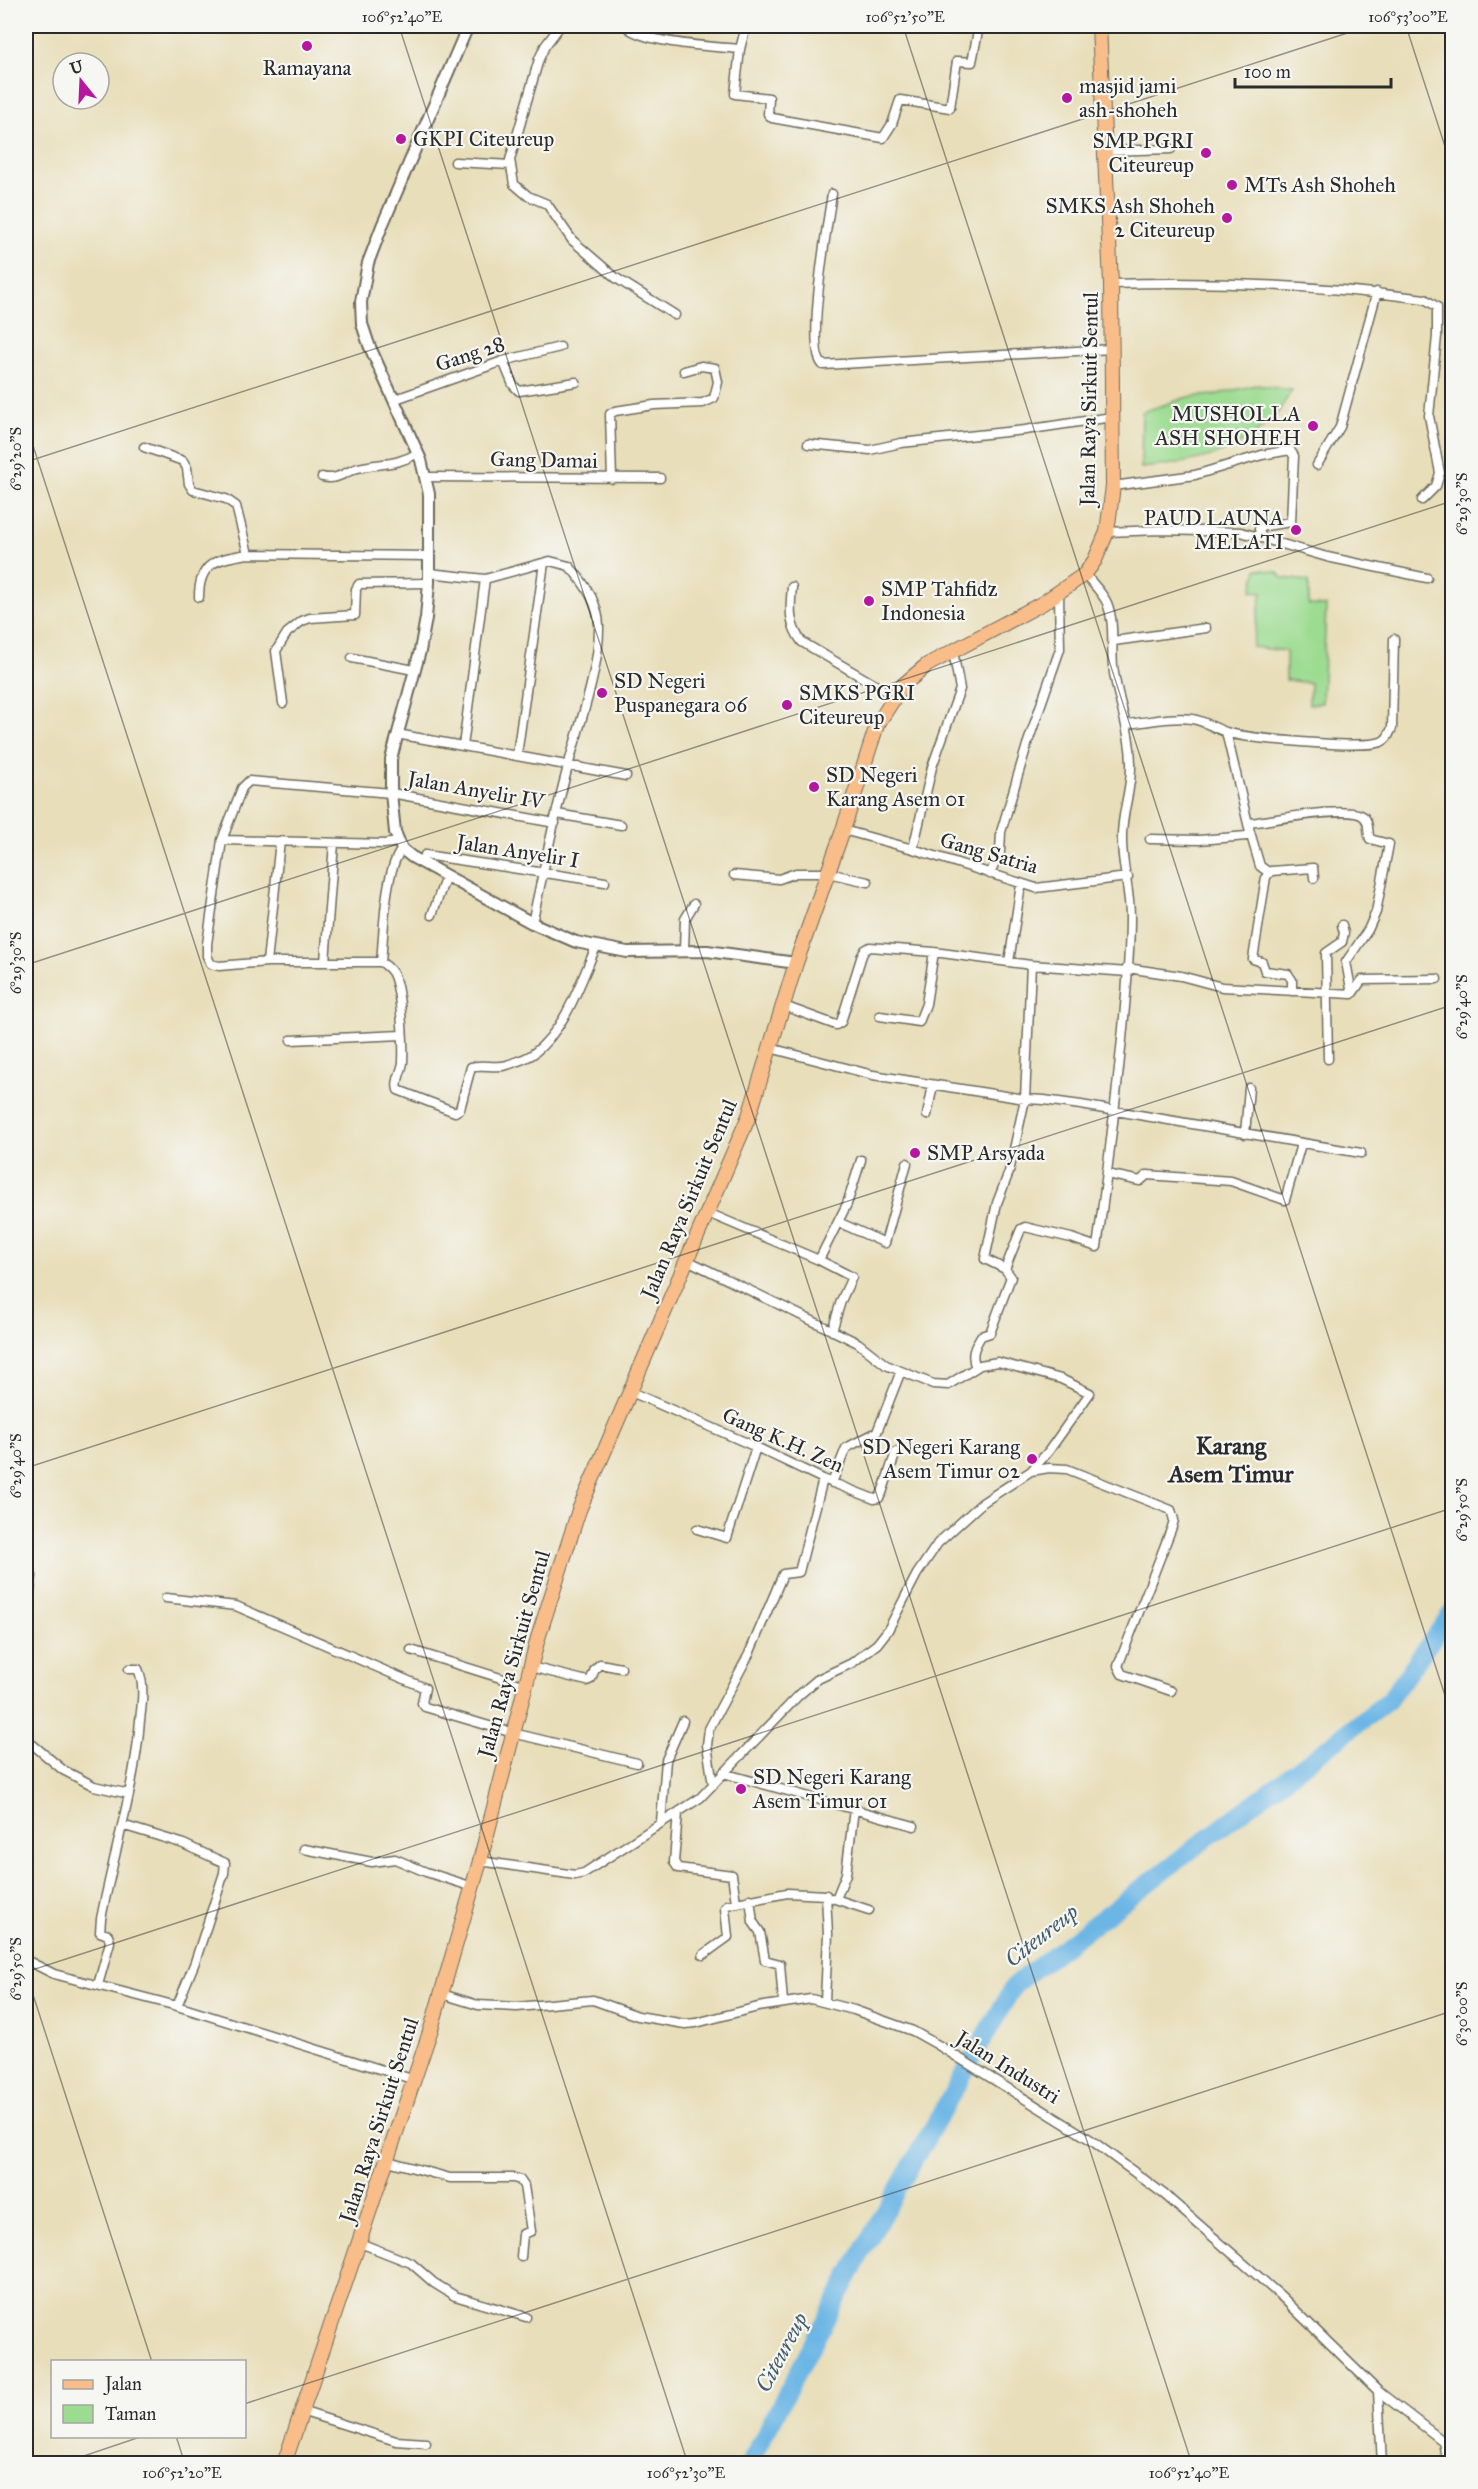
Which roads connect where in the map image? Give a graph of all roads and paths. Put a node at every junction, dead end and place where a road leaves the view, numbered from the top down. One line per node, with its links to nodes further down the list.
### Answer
1 (468, 26): 21 (street)
2 (560, 26): 11 (street)
3 (626, 26): 7 (street)
4 (746, 26): 7 (street)
5 (979, 26): 7 (street)
6 (1099, 26): 9 (main road, Jalan Raya Sirkuit Sentul)
7 (740, 50)
8 (1171, 149): 9 (street)
9 (1106, 151): 13 (main road, Jalan Raya Sirkuit Sentul)
10 (455, 162): 11 (street)
11 (511, 165): 15 (street)
12 (832, 195): 17 (street)
13 (1112, 284): 14 (street); 17 (main road, Jalan Raya Sirkuit Sentul)
14 (1377, 292): 26 (street); 32 (street)
15 (675, 315)
16 (560, 347): 18 (street, Gang 28)
17 (1112, 349): 22 (main road, Jalan Raya Sirkuit Sentul)
18 (503, 361): 20 (street); 21 (street, Gang 28)
19 (684, 371): 30 (street)
20 (576, 382)
21 (393, 400): 25 (street)
22 (1113, 417): 23 (street); 31 (main road, Jalan Raya Sirkuit Sentul)
23 (808, 444)
24 (144, 447): 35 (street)
25 (418, 453): 27 (street); 28 (street)
26 (1317, 465)
27 (321, 477)
28 (426, 477): 30 (street, Gang Damai); 36 (street)
29 (660, 477): 30 (street, Gang Damai)
30 (612, 479)
31 (1113, 486): 33 (main road, Jalan Raya Sirkuit Sentul); 34 (street)
32 (1422, 500)
33 (1107, 532): 34 (street); 38 (main road, Jalan Raya Sirkuit Sentul)
34 (1261, 536): 40 (street)
35 (248, 554): 36 (street); 44 (street)
36 (429, 556): 39 (street)
37 (544, 563): 41 (street); 57 (street); 58 (street)
38 (1085, 574): 43 (main road, Jalan Raya Sirkuit Sentul); 47 (street)
39 (429, 578): 41 (street); 50 (street); 52 (street)
40 (1427, 578)
41 (485, 579): 56 (street)
42 (792, 587): 51 (street)
43 (1059, 594): 48 (main road, Jalan Raya Sirkuit Sentul); 75 (street)
44 (199, 597)
45 (1206, 628): 47 (street)
46 (1394, 639): 54 (street)
47 (1114, 641): 53 (street)
48 (953, 651): 51 (main road, Jalan Raya Sirkuit Sentul); 70 (street)
49 (352, 658): 50 (street)
50 (414, 670): 55 (street)
51 (894, 696): 64 (main road, Jalan Raya Sirkuit Sentul)
52 (283, 703)
53 (1128, 724): 54 (street); 78 (street)
54 (1226, 732): 63 (street)
55 (397, 734): 56 (street); 60 (street)
56 (464, 746): 57 (street)
57 (517, 755): 58 (street)
58 (568, 764): 59 (street); 61 (street)
59 (626, 776)
60 (391, 793): 61 (street, Jalan Anyelir IV); 66 (street, Jalan Anyelir IV); 69 (street)
61 (556, 819): 62 (street, Jalan Anyelir IV); 72 (street)
62 (621, 825)
63 (1250, 828): 65 (street); 73 (street); 100 (street)
64 (843, 830): 70 (street, Gang Satria); 74 (main road, Jalan Raya Sirkuit Sentul)
65 (1150, 839)
66 (222, 840): 67 (street); 90 (street)
67 (280, 841): 68 (street); 90 (street)
68 (334, 843): 69 (street); 91 (street)
69 (400, 846): 77 (street); 92 (street)
70 (913, 849): 75 (street, Gang Satria)
71 (425, 855): 72 (street, Jalan Anyelir I)
72 (544, 872): 80 (street, Jalan Anyelir I); 85 (street)
73 (1268, 872): 79 (street); 98 (street)
74 (828, 873): 76 (street); 81 (street); 94 (main road, Jalan Raya Sirkuit Sentul)
75 (990, 874): 82 (street, Gang Satria)
76 (734, 875)
77 (446, 876): 84 (street); 85 (street)
78 (1128, 877): 82 (street, Gang Satria); 96 (street)
79 (1314, 878)
80 (605, 882)
81 (868, 882)
82 (1021, 885): 93 (street)
83 (694, 904): 88 (street)
84 (432, 915)
85 (532, 923): 87 (street)
86 (1342, 925): 99 (street)
87 (596, 947): 88 (street); 103 (street)
88 (684, 950): 94 (street)
89 (934, 952): 93 (street); 101 (street); 102 (street)
90 (267, 962): 91 (street)
91 (325, 962): 92 (street)
92 (381, 962): 103 (street)
93 (1009, 962): 95 (street)
94 (795, 963): 101 (main road, Jalan Raya Sirkuit Sentul)
95 (1031, 965): 96 (street); 109 (street)
96 (1128, 970): 98 (street); 110 (street)
97 (1437, 979): 100 (street)
98 (1292, 991): 99 (street)
99 (1328, 994): 100 (street); 106 (street)
100 (1352, 994)
101 (783, 1006): 105 (main road, Jalan Raya Sirkuit Sentul)
102 (880, 1016)
103 (402, 1035): 104 (street)
104 (291, 1040)
105 (770, 1048): 107 (street); 118 (main road, Jalan Raya Sirkuit Sentul)
106 (1328, 1059)
107 (933, 1085): 109 (street); 111 (street)
108 (1250, 1089): 112 (street)
109 (1025, 1100): 110 (street); 122 (street)
110 (1114, 1111): 112 (street); 117 (street)
111 (927, 1115)
112 (1245, 1134): 113 (street)
113 (1301, 1144): 114 (street); 117 (street)
114 (1361, 1153)
115 (861, 1160): 119 (street)
116 (907, 1163): 119 (street)
117 (1107, 1174): 122 (street)
118 (708, 1213): 120 (main road, Jalan Raya Sirkuit Sentul); 121 (street)
119 (838, 1222): 121 (street)
120 (687, 1260): 123 (street); 126 (main road, Jalan Raya Sirkuit Sentul)
121 (819, 1260): 123 (street)
122 (1005, 1269): 124 (street)
123 (832, 1331): 125 (street)
124 (975, 1367): 125 (street); 129 (street)
125 (901, 1371): 130 (street)
126 (629, 1391): 127 (street, Gang K.H. Zen); 136 (main road, Jalan Raya Sirkuit Sentul)
127 (756, 1446): 130 (street, Gang K.H. Zen); 131 (street)
128 (896, 1452): 130 (street, Gang K.H. Zen)
129 (1031, 1471): 140 (street); 145 (street)
130 (828, 1481): 146 (street)
131 (696, 1529)
132 (32, 1576): 134 (street)
133 (166, 1598): 142 (street)
134 (26, 1623)
135 (411, 1650): 139 (street)
136 (531, 1667): 137 (street); 139 (main road, Jalan Raya Sirkuit Sentul)
137 (621, 1668)
138 (129, 1669): 147 (street)
139 (526, 1686): 142 (main road, Jalan Raya Sirkuit Sentul)
140 (1171, 1691)
141 (683, 1721): 150 (street)
142 (513, 1733): 144 (street); 154 (main road, Jalan Raya Sirkuit Sentul)
143 (26, 1739): 147 (street)
144 (637, 1763)
145 (723, 1773): 146 (street); 148 (street)
146 (713, 1785): 149 (street)
147 (129, 1794): 151 (street)
148 (854, 1809): 152 (street); 158 (street)
149 (678, 1813): 150 (street); 159 (street)
150 (661, 1822): 154 (street)
151 (122, 1825): 163 (street); 167 (street)
152 (914, 1826)
153 (304, 1849): 155 (street)
154 (480, 1861): 155 (main road, Jalan Raya Sirkuit Sentul)
155 (473, 1887): 164 (main road, Jalan Raya Sirkuit Sentul)
156 (826, 1895): 157 (street); 158 (street); 165 (street)
157 (750, 1899): 159 (street); 166 (street)
158 (836, 1899): 160 (street)
159 (736, 1902): 161 (street)
160 (869, 1910)
161 (703, 1955)
162 (26, 1960): 163 (street)
163 (98, 1985): 167 (street)
164 (442, 1994): 166 (street, Jalan Industri); 168 (main road, Jalan Raya Sirkuit Sentul)
165 (825, 2001): 166 (street, Jalan Industri); 173 (street, Jalan Industri)
166 (783, 2002)
167 (177, 2006): 168 (street)
168 (415, 2080): 169 (main road, Jalan Raya Sirkuit Sentul)
169 (388, 2161): 170 (main road, Jalan Raya Sirkuit Sentul); 171 (street)
170 (360, 2243): 172 (street); 174 (main road, Jalan Raya Sirkuit Sentul)
171 (521, 2257)
172 (526, 2317)
173 (1378, 2391): 175 (street, Jalan Industri); 179 (street)
174 (301, 2411): 176 (street); 178 (main road, Jalan Raya Sirkuit Sentul)
175 (1443, 2441): 177 (street, Jalan Industri); 180 (street)
176 (426, 2443)
177 (1452, 2448)
178 (284, 2463)
179 (1382, 2463)
180 (1447, 2463)

